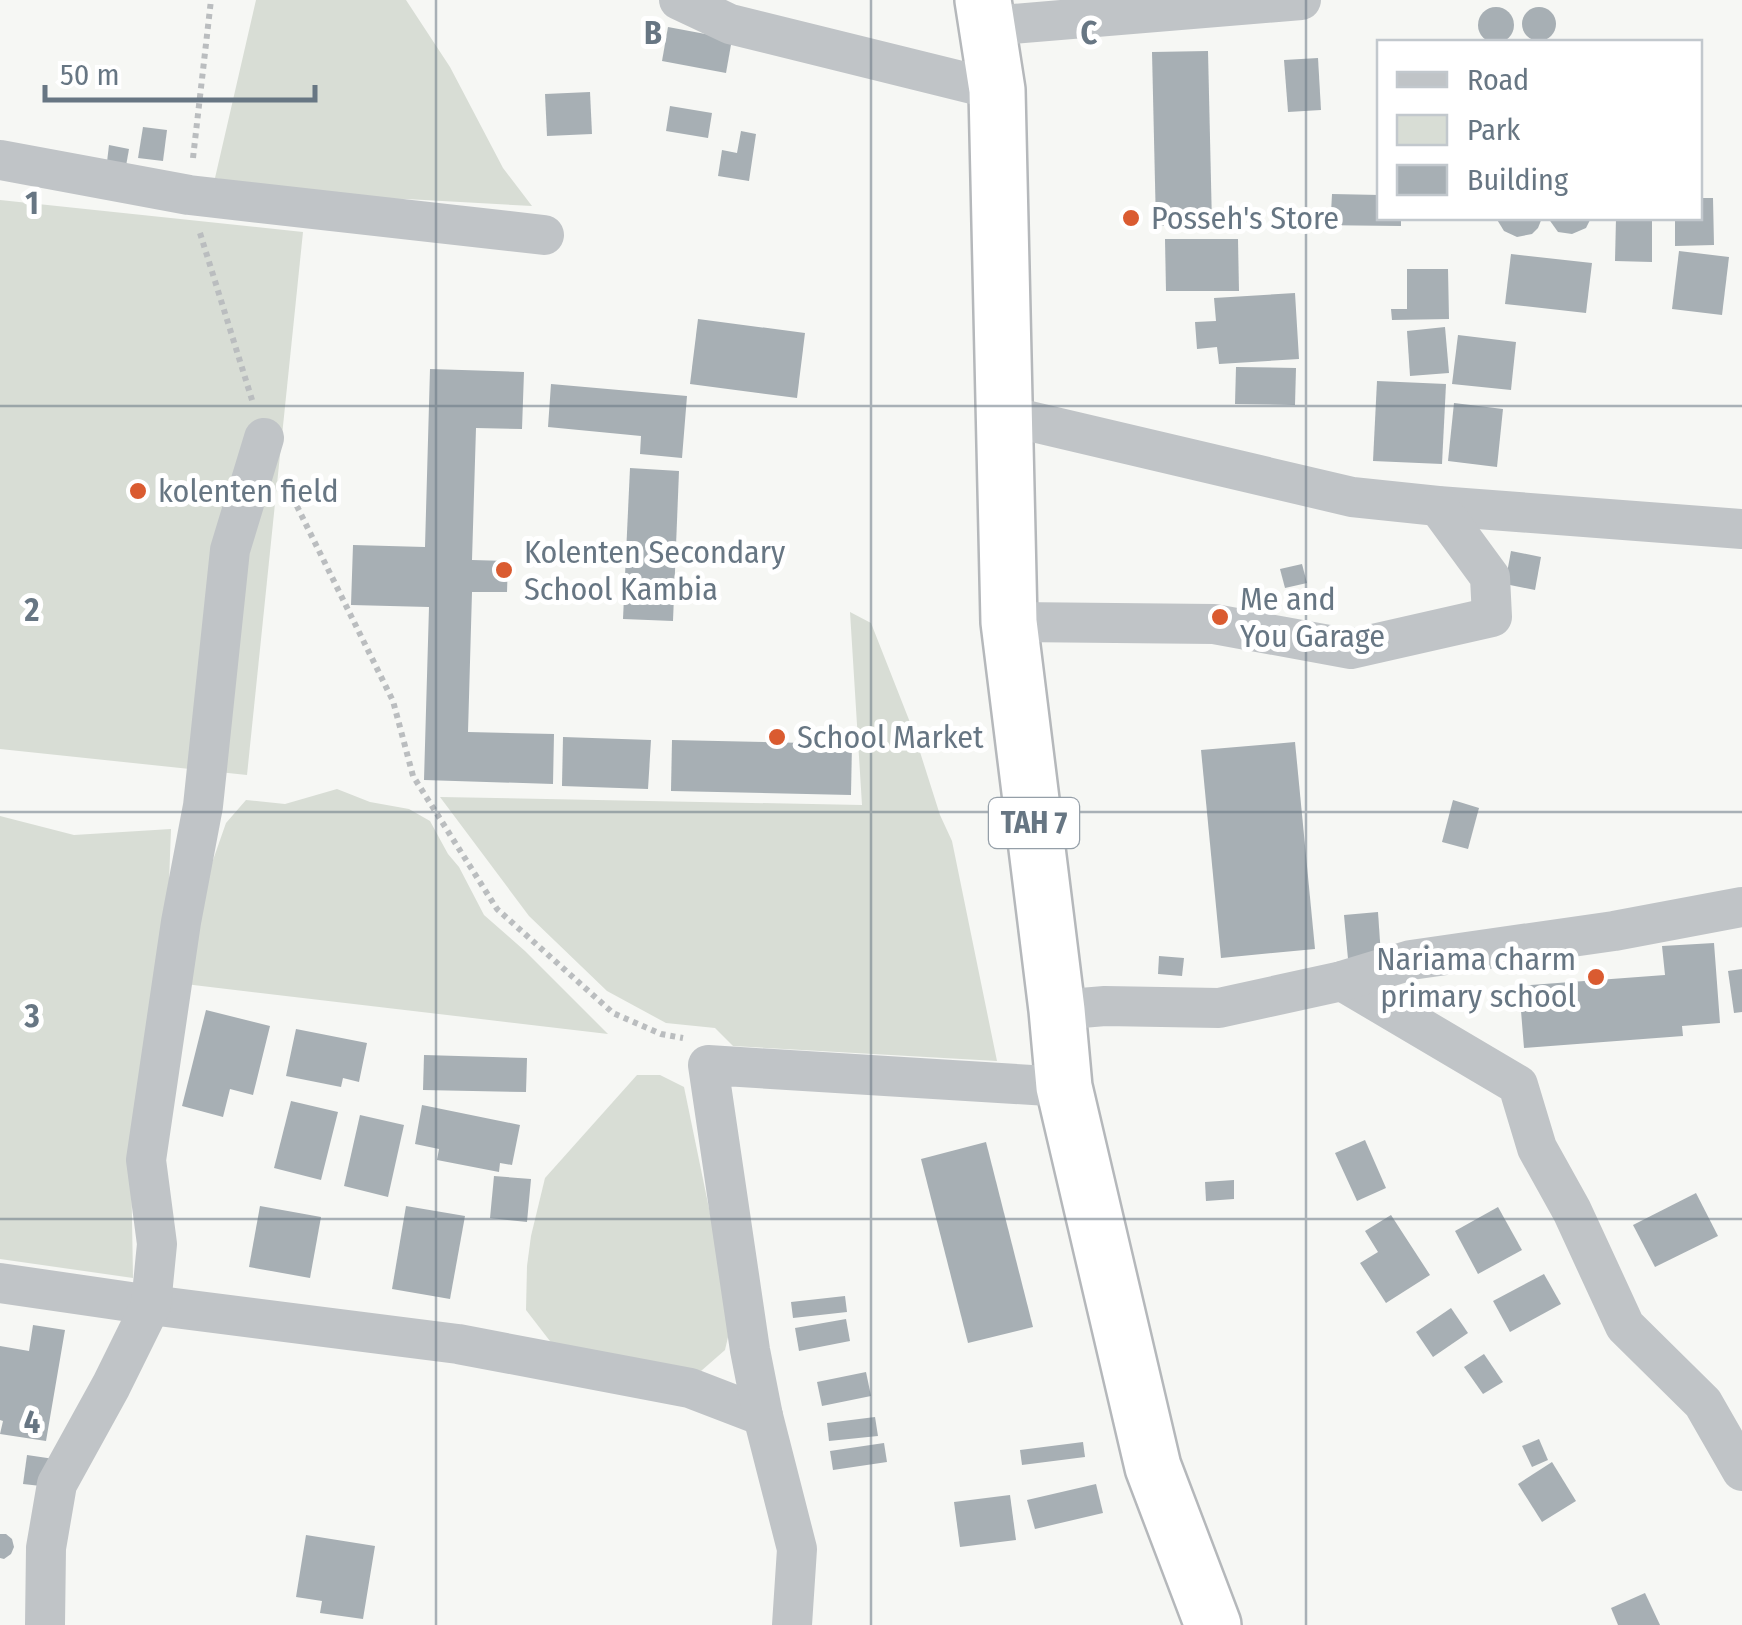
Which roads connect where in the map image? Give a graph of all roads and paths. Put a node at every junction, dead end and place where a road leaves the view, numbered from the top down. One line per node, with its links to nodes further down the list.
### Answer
1 (211, 0): 7 (path)
2 (679, 0): 5 (street)
3 (1302, 0): 4 (street)
4 (986, 13): 5 (highway, TAH 7)
5 (997, 90): 9 (highway, TAH 7)
6 (0, 160): 7 (street)
7 (189, 195): 8 (street); 10 (path)
8 (544, 235)
9 (1004, 415): 11 (street); 13 (highway, TAH 7)
10 (264, 438): 17 (path); 20 (street)
11 (1438, 506): 12 (street); 13 (street)
12 (1742, 529)
13 (1009, 622): 16 (highway, TAH 7)
14 (1742, 907): 15 (street)
15 (1342, 981): 16 (street); 22 (street)
16 (1057, 1010): 18 (highway, TAH 7)
17 (708, 1065): 18 (street); 21 (street)
18 (1064, 1087): 25 (highway, TAH 7)
19 (0, 1283): 20 (street)
20 (152, 1305): 21 (street); 23 (street)
21 (763, 1416): 24 (street)
22 (1742, 1471)
23 (45, 1625)
24 (792, 1625)
25 (1213, 1625)

